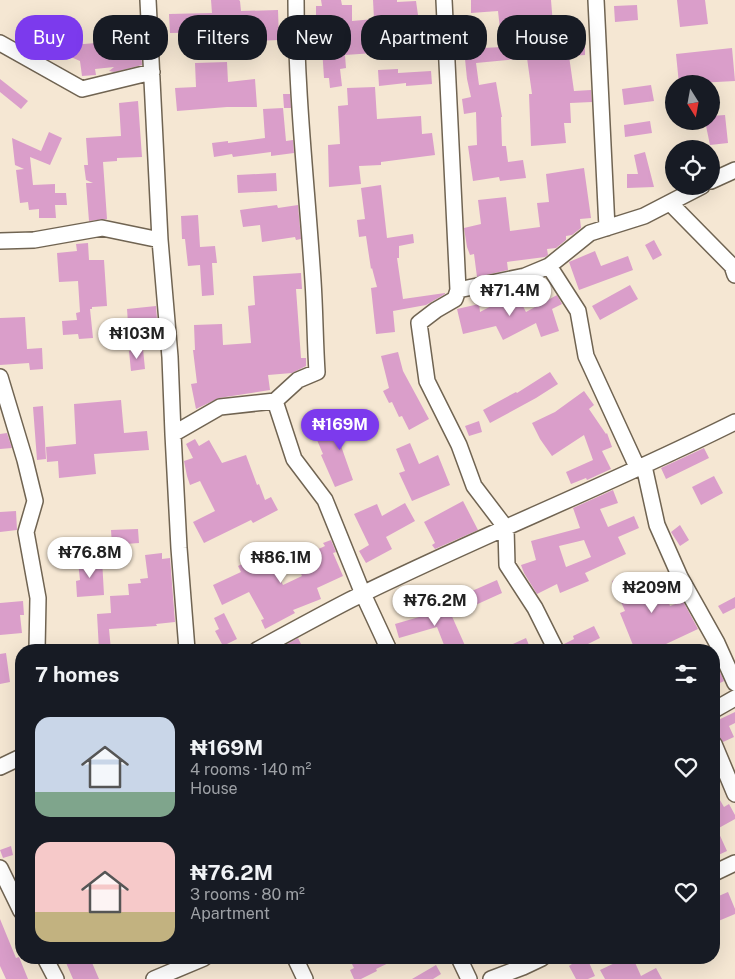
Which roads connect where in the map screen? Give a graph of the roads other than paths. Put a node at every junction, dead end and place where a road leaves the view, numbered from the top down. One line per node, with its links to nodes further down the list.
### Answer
1 (148, 0): 6 (street)
2 (296, 0): 18 (street)
3 (444, 0): 16 (street)
4 (596, 0): 11 (street)
5 (0, 43): 6 (street)
6 (152, 72): 12 (street)
7 (735, 170): 8 (street)
8 (720, 178)
9 (685, 195): 10 (street)
10 (670, 203): 11 (street); 15 (street)
11 (607, 228): 14 (street)
12 (160, 240): 13 (street); 20 (street)
13 (0, 241)
14 (549, 266): 16 (street); 21 (street)
15 (735, 276)
16 (458, 290): 22 (street)
17 (0, 377): 24 (street)
18 (275, 401): 20 (street); 23 (street)
19 (735, 422): 21 (street)
20 (173, 434): 25 (street)
21 (641, 468): 22 (street); 29 (street)
22 (506, 528): 23 (street); 28 (street)
23 (363, 594): 26 (street); 27 (street)
24 (37, 644)
25 (187, 644)
26 (268, 644)
27 (386, 644)
28 (553, 644)
29 (718, 644)
30 (720, 649): 31 (street)
31 (735, 683)
32 (735, 698): 33 (street)
33 (720, 707)
34 (720, 758): 37 (street)
35 (15, 760): 36 (street)
36 (0, 766)
37 (735, 794)
38 (735, 863): 40 (street)
39 (0, 868): 41 (street)
40 (720, 870)
41 (15, 898)
42 (48, 964): 47 (street)
43 (190, 964): 48 (street)
44 (298, 964): 49 (street)
45 (462, 964): 50 (street)
46 (529, 964): 51 (street)
47 (56, 979)
48 (154, 979)
49 (305, 979)
50 (469, 979)
51 (491, 979)

